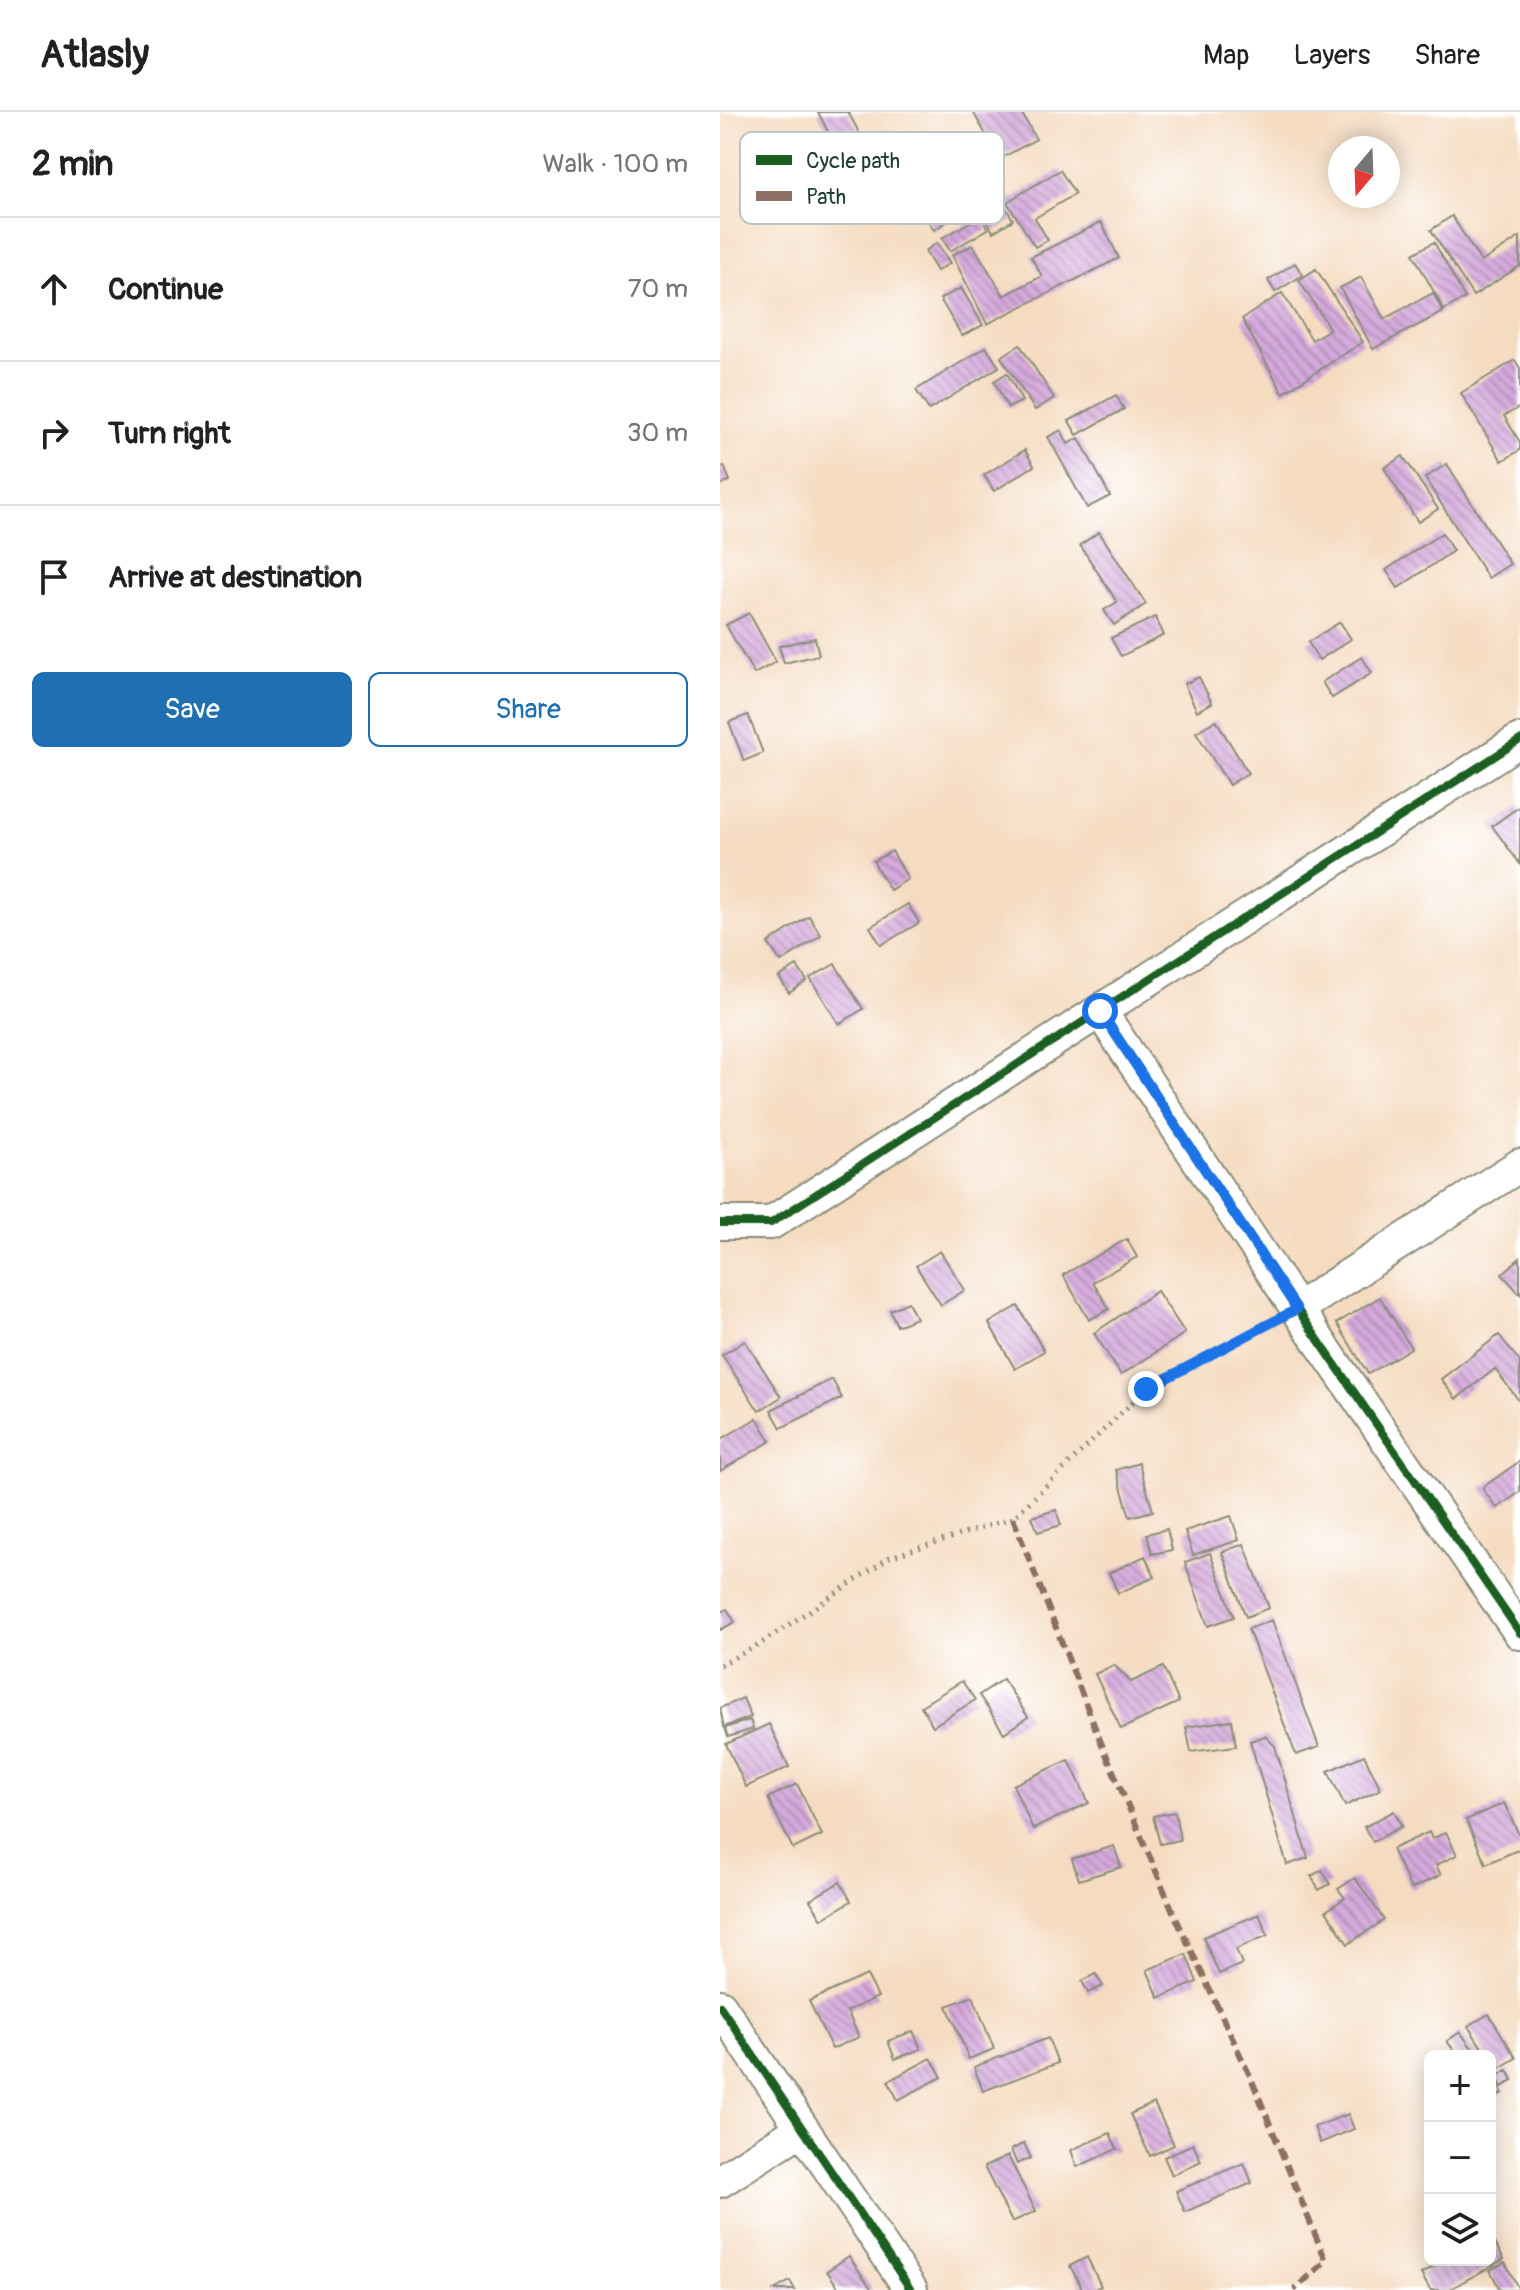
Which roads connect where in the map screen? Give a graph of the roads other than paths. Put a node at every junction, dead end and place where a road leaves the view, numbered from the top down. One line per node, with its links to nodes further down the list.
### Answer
1 (1520, 740): 2 (street)
2 (1100, 1011): 4 (street); 5 (street)
3 (1520, 1165): 5 (street)
4 (720, 1223)
5 (1297, 1309): 6 (street)
6 (1520, 1633)
7 (720, 2006): 8 (street)
8 (800, 2130): 9 (street); 10 (street)
9 (720, 2181)
10 (911, 2290)

